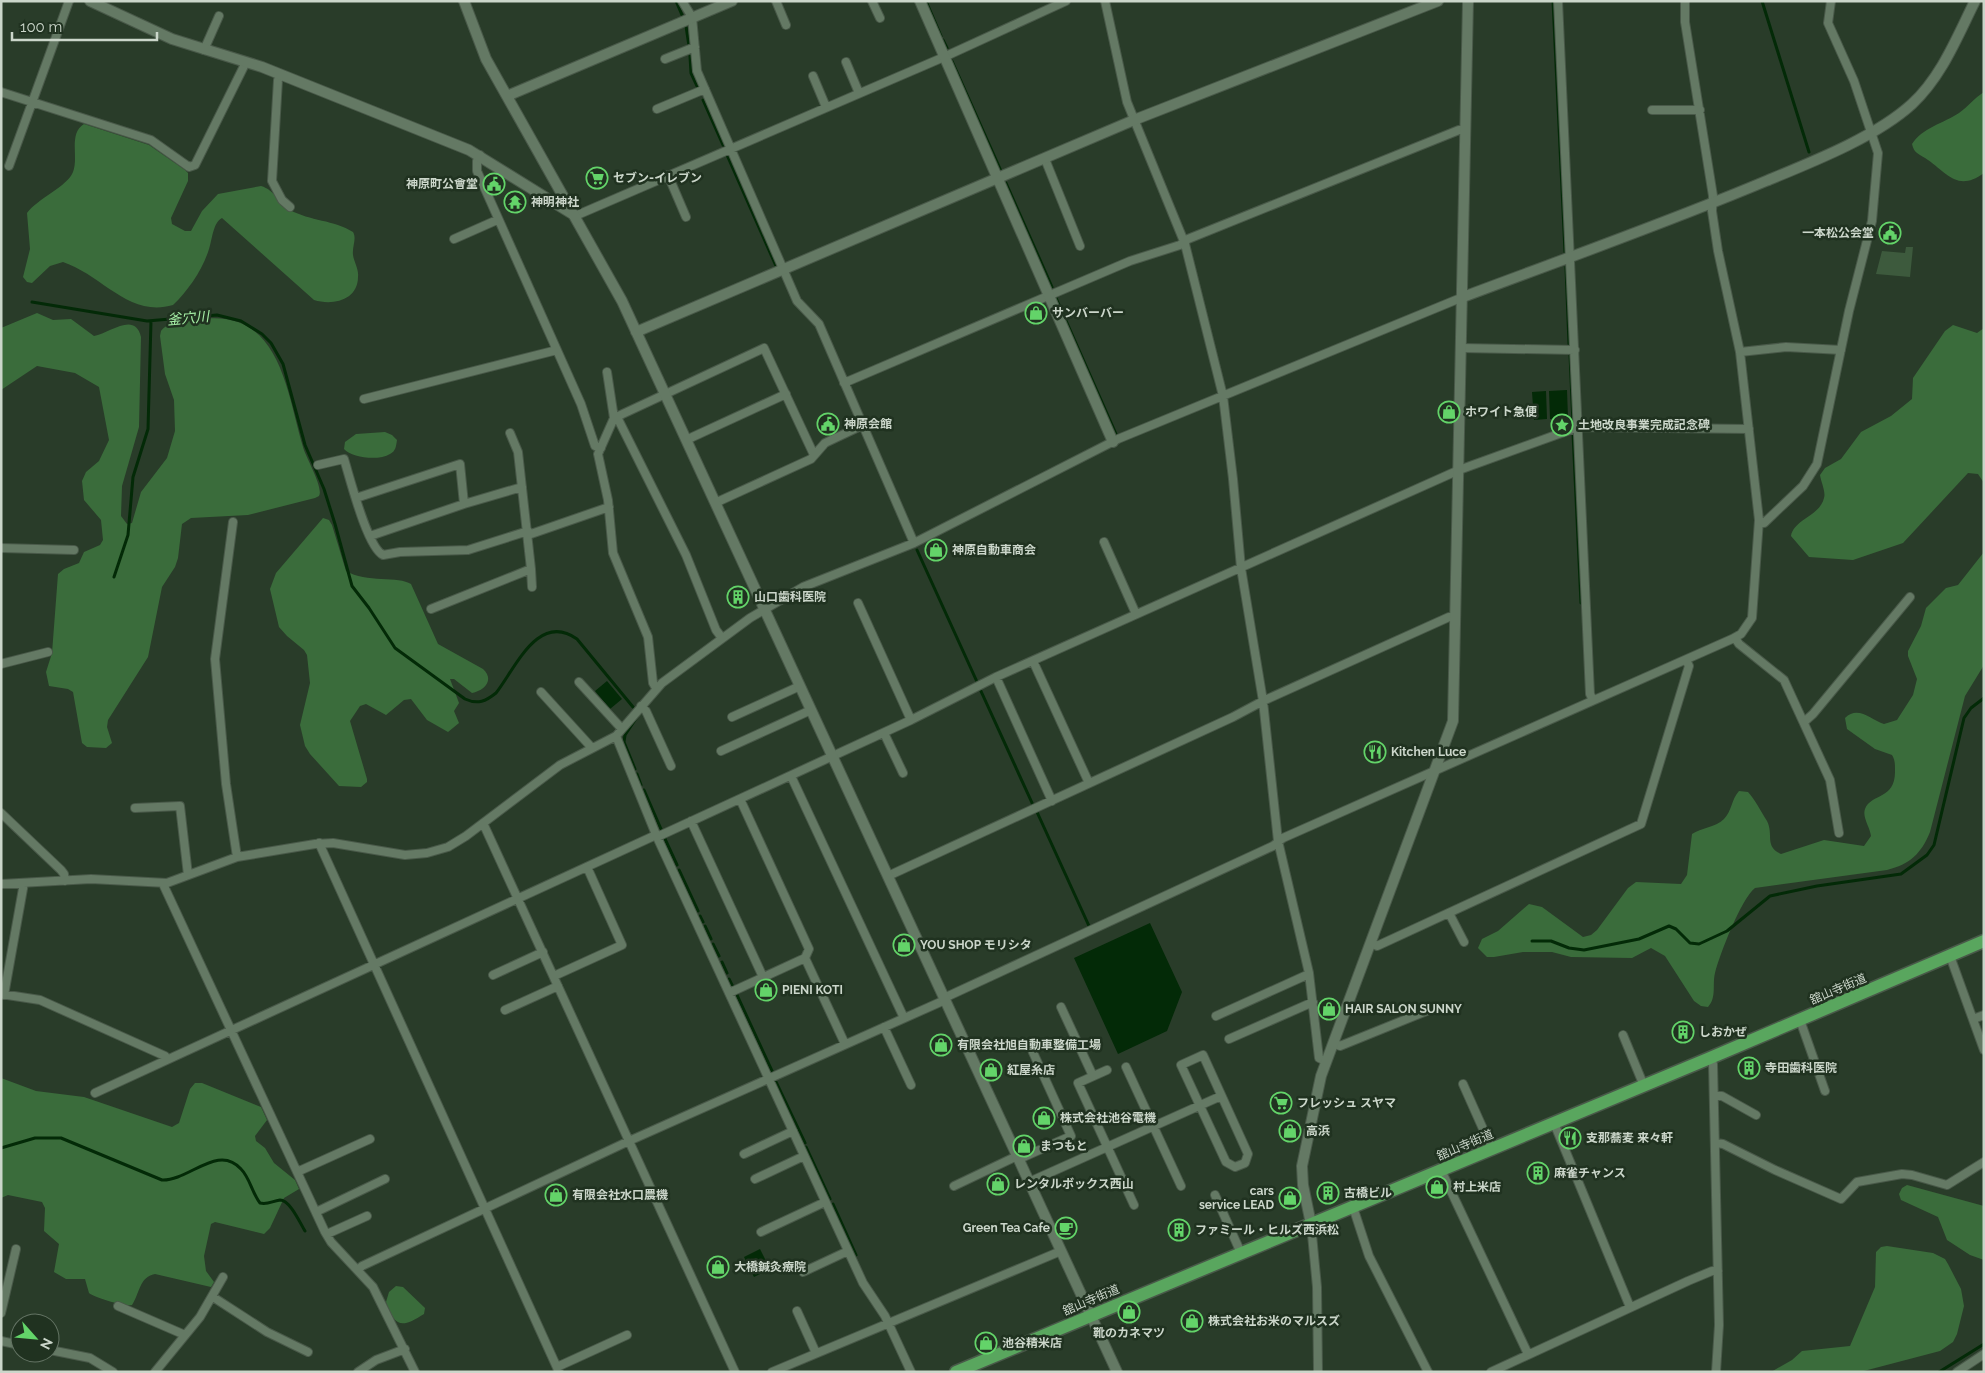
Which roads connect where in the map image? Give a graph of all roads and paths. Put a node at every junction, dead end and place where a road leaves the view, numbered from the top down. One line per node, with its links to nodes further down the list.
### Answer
1 (68, 1): 33 (street)
2 (464, 1): 32 (street)
3 (682, 1): 18 (street)
4 (732, 1): 18 (street)
5 (776, 1): 20 (street)
6 (872, 1): 19 (street)
7 (920, 1): 23 (street)
8 (1066, 1): 23 (street)
9 (1104, 1): 38 (street)
10 (1438, 1): 38 (street)
11 (1468, 1): 39 (street)
12 (1558, 1): 55 (street)
13 (1685, 1): 37 (street)
14 (1831, 1): 40 (street)
15 (1975, 1): 40 (street)
16 (96, 2): 22 (street)
17 (219, 16): 22 (street)
18 (692, 18): 21 (street); 32 (street)
19 (880, 18)
20 (786, 25)
21 (695, 47): 24 (street); 29 (street)
22 (204, 50): 25 (street)
23 (944, 57): 31 (street); 46 (street)
24 (665, 59)
25 (246, 62): 27 (street); 33 (street)
26 (846, 62): 31 (street)
27 (281, 75): 42 (street); 48 (street)
28 (813, 76): 34 (street)
29 (705, 89): 35 (street); 41 (street)
30 (1, 92): 33 (street)
31 (859, 93): 34 (street)
32 (507, 96): 49 (street)
33 (32, 102): 44 (street)
34 (826, 107): 41 (street)
35 (657, 108)
36 (1652, 110): 37 (street)
37 (1700, 110): 47 (street)
38 (1134, 120): 43 (street); 53 (street)
39 (1466, 130): 53 (street); 58 (street)
40 (1872, 131): 47 (street); 63 (street)
41 (731, 149): 45 (street); 56 (street)
42 (480, 155): 49 (street); 51 (street)
43 (1045, 159): 46 (street); 54 (street)
44 (10, 166)
45 (668, 175): 49 (street); 50 (street)
46 (998, 179): 56 (street); 57 (street)
47 (1712, 203): 55 (street); 64 (street)
48 (290, 207)
49 (575, 216): 59 (street)
50 (686, 217)
51 (497, 220): 52 (street); 61 (street)
52 (454, 239)
53 (1184, 242): 57 (street); 69 (street)
54 (1080, 246)
55 (1570, 257): 58 (street); 62 (street)
56 (784, 270): 59 (street); 66 (street)
57 (1049, 295): 66 (street); 77 (street)
58 (1462, 297): 60 (street); 69 (street)
59 (636, 332): 67 (street)
60 (1461, 348): 62 (street); 81 (street)
61 (557, 350): 70 (street); 78 (street)
62 (1574, 350): 73 (street)
63 (1841, 350): 64 (street); 88 (street)
64 (1740, 352): 74 (street)
65 (608, 372): 71 (street)
66 (844, 382): 72 (street)
67 (665, 394): 68 (street); 71 (street); 76 (street)
68 (786, 394): 76 (street); 79 (street)
69 (1223, 396): 77 (street); 95 (street)
70 (364, 399)
71 (616, 417): 78 (street); 104 (street)
72 (863, 425): 79 (street); 92 (street)
73 (1578, 427): 74 (street); 81 (street); 115 (street)
74 (1749, 430): 88 (street)
75 (510, 432): 82 (street)
76 (686, 440): 84 (street)
77 (1113, 442): 92 (street)
78 (601, 448): 86 (street)
79 (814, 455): 84 (street)
80 (318, 465): 83 (street)
81 (1459, 470): 95 (street); 103 (street)
82 (522, 487): 85 (street); 89 (street)
83 (356, 498): 85 (street); 90 (street)
84 (715, 503): 101 (street)
85 (464, 504): 90 (street)
86 (609, 507): 89 (street); 113 (street)
87 (234, 522): 143 (street)
88 (1759, 523): 105 (street)
89 (528, 533): 90 (street); 96 (street)
90 (370, 536)
91 (1104, 542): 102 (street)
92 (914, 543): 101 (street)
93 (1, 548): 94 (street)
94 (74, 550)
95 (1241, 568): 102 (street); 116 (street)
96 (531, 570): 97 (street); 100 (street)
97 (532, 587)
98 (1910, 597): 121 (street)
99 (858, 604): 120 (street)
100 (431, 609)
101 (764, 609): 104 (street); 112 (street)
102 (1136, 614): 108 (street)
103 (1456, 617): 116 (street); 129 (street)
104 (722, 638): 113 (street)
105 (1735, 638): 107 (street); 121 (street)
106 (48, 652): 109 (street)
107 (1686, 660): 115 (street); 152 (street)
108 (1034, 661): 110 (street); 132 (street)
109 (1, 664)
110 (996, 678): 120 (street); 134 (street)
111 (579, 682): 122 (street)
112 (800, 686): 118 (street); 119 (street)
113 (656, 688): 117 (street)
114 (541, 692): 125 (street)
115 (1593, 700): 129 (street)
116 (1263, 701): 132 (street); 141 (street)
117 (641, 706): 122 (street); 128 (street)
118 (811, 710): 126 (street); 127 (street)
119 (732, 717)
120 (912, 720): 123 (street)
121 (1804, 722): 139 (street)
122 (622, 729): 124 (street)
123 (884, 733): 127 (street); 130 (street)
124 (616, 736): 125 (street); 140 (street)
125 (592, 748): 138 (street)
126 (721, 751)
127 (833, 757): 131 (street); 146 (street)
128 (671, 766)
129 (1437, 768): 141 (street); 155 (street)
130 (903, 773)
131 (792, 776): 133 (street); 174 (street)
132 (1089, 783): 134 (street)
133 (740, 799): 137 (street); 158 (street)
134 (1052, 800): 146 (street)
135 (136, 808): 145 (street)
136 (1, 813): 147 (street)
137 (691, 821): 140 (street); 163 (street)
138 (483, 823): 142 (street); 151 (street)
139 (1839, 833)
140 (656, 836): 144 (street); 165 (street)
141 (1278, 842): 160 (street); 167 (street)
142 (319, 843): 143 (street); 159 (street)
143 (237, 857): 145 (street)
144 (587, 867): 151 (street); 162 (street)
145 (188, 876): 150 (street)
146 (888, 876): 167 (street)
147 (65, 881): 148 (street); 150 (street)
148 (24, 883): 149 (street); 166 (street)
149 (1, 884)
150 (163, 884): 178 (street)
151 (518, 898): 156 (street); 159 (street)
152 (1449, 913): 154 (street); 155 (street)
153 (1984, 941): 157 (main road, 舘山寺街道)
154 (1464, 942)
155 (1371, 943): 181 (street)
156 (543, 952): 161 (street); 162 (street)
157 (1950, 956): 175 (street); 176 (main road, 舘山寺街道)
158 (805, 958): 163 (street); 182 (street)
159 (374, 964): 178 (street); 224 (street)
160 (1310, 974): 168 (street); 173 (street)
161 (493, 975)
162 (554, 976): 164 (street)
163 (763, 977): 165 (street)
164 (558, 986): 170 (street); 205 (street)
165 (729, 993): 191 (street)
166 (3, 995): 186 (street)
167 (945, 999): 174 (street); 211 (street)
168 (1313, 1002): 180 (street); 187 (street)
169 (1061, 1007): 190 (street)
170 (505, 1010)
171 (1429, 1010): 181 (street)
172 (1984, 1015): 175 (street)
173 (1216, 1016)
174 (904, 1018): 177 (street)
175 (1973, 1019): 184 (street)
176 (1800, 1020): 185 (main road, 舘山寺街道); 195 (street)
177 (884, 1027): 182 (street); 193 (street)
178 (231, 1030): 186 (street); 214 (street)
179 (1623, 1035): 194 (street)
180 (1229, 1039)
181 (1333, 1043): 187 (street)
182 (845, 1044): 191 (street)
183 (1031, 1048): 211 (street)
184 (1984, 1050)
185 (1710, 1058): 194 (main road, 舘山寺街道); 198 (street)
186 (166, 1060): 196 (street)
187 (1326, 1061): 227 (street)
188 (1126, 1067): 202 (street)
189 (1107, 1070): 190 (street)
190 (1094, 1076): 207 (street)
191 (768, 1079): 203 (street); 205 (street)
192 (1463, 1084): 208 (street)
193 (911, 1085)
194 (1644, 1086): 201 (main road, 舘山寺街道)
195 (1825, 1090)
196 (94, 1093)
197 (1221, 1096): 199 (street); 199 (street); 199 (street)
198 (1714, 1096): 200 (street); 206 (street)
199 (1200, 1105): 202 (street)
200 (1756, 1115)
201 (1554, 1123): 208 (main road, 舘山寺街道); 240 (street)
202 (1153, 1126): 207 (street); 219 (street)
203 (793, 1131): 209 (street); 210 (street)
204 (370, 1139): 214 (street)
205 (629, 1141): 224 (street); 258 (street)
206 (1716, 1143): 212 (street); 235 (street)
207 (1108, 1147): 217 (street); 222 (street)
208 (1492, 1149): 213 (main road, 舘山寺街道)
209 (744, 1154)
210 (804, 1156): 215 (street); 221 (street)
211 (1018, 1158): 217 (street); 218 (street)
212 (1984, 1162)
213 (1441, 1170): 223 (main road, 舘山寺街道); 251 (street)
214 (297, 1172): 225 (street)
215 (756, 1179)
216 (385, 1180): 225 (street)
217 (1029, 1182): 232 (street)
218 (954, 1186)
219 (1181, 1186)
220 (1215, 1195): 233 (street)
221 (825, 1202): 228 (street); 231 (street)
222 (1134, 1205)
223 (1353, 1207): 227 (main road, 舘山寺街道); 264 (street)
224 (486, 1208): 234 (street); 253 (street)
225 (316, 1212): 229 (street)
226 (367, 1216): 229 (street)
227 (1311, 1224): 233 (main road, 舘山寺街道); 263 (street)
228 (761, 1232)
229 (327, 1234): 234 (street)
230 (16, 1249): 242 (street)
231 (848, 1251): 236 (street); 244 (street)
232 (1061, 1251): 243 (street); 244 (street)
233 (1241, 1253): 243 (main road, 舘山寺街道)
234 (358, 1270): 247 (street)
235 (1718, 1271): 240 (street); 266 (street)
236 (804, 1272)
237 (223, 1277): 238 (street)
238 (213, 1297): 246 (street); 249 (street)
239 (118, 1306): 246 (street)
240 (1630, 1307): 251 (street)
241 (797, 1311): 250 (street)
242 (1, 1313)
243 (1091, 1315): 261 (main road, 舘山寺街道); 262 (street)
244 (888, 1323): 250 (street); 260 (street)
245 (627, 1334): 253 (street)
246 (185, 1335): 255 (street)
247 (405, 1349): 256 (street); 257 (street)
248 (60, 1352): 254 (street)
249 (308, 1352)
250 (816, 1353): 259 (street)
251 (1528, 1354): 265 (street)
252 (1984, 1354): 267 (street)
253 (558, 1370)
254 (113, 1372)
255 (155, 1372)
256 (358, 1372)
257 (415, 1372)
258 (734, 1372)
259 (772, 1372)
260 (911, 1372)
261 (956, 1372)
262 (1117, 1372)
263 (1318, 1372)
264 (1428, 1372)
265 (1490, 1372)
266 (1716, 1372)
267 (1957, 1372)

